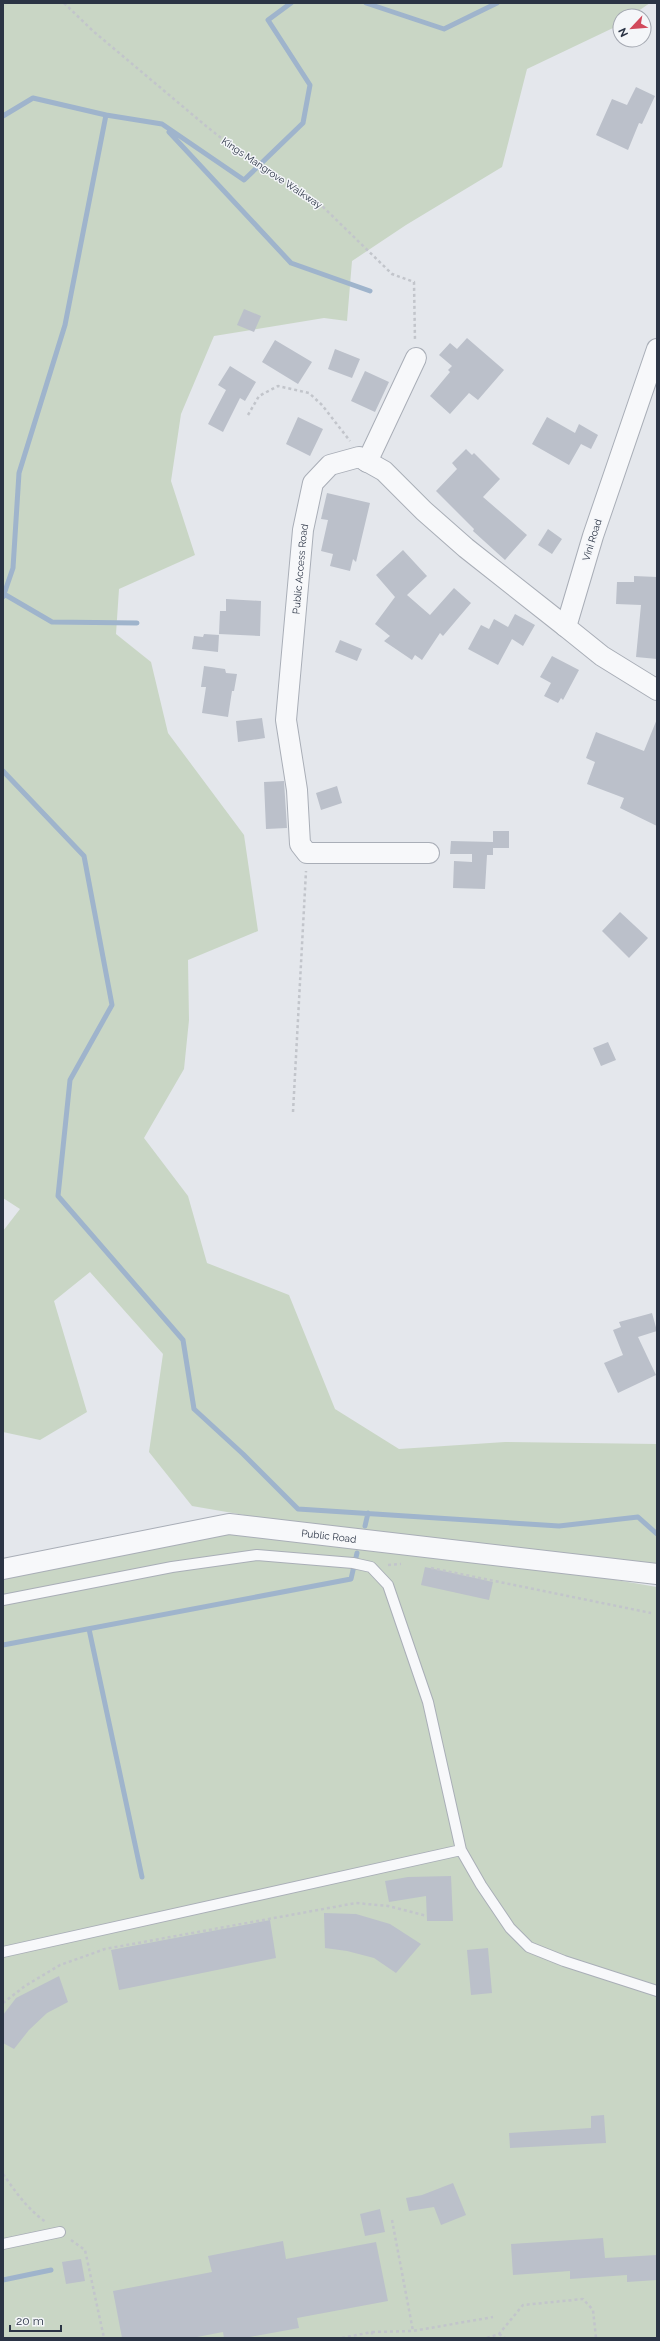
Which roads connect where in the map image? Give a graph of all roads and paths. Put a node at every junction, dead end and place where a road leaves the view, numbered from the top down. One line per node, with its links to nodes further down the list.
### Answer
1 (64, 3): 3 (path, Kings Mangrove Walkway)
2 (657, 349): 6 (street, Vini Road)
3 (416, 358): 5 (street)
4 (248, 415): 5 (path)
5 (363, 459): 6 (street); 8 (street, Public Access Road)
6 (566, 627): 7 (street)
7 (657, 690)
8 (307, 853): 9 (street); 10 (path)
9 (429, 853)
10 (293, 1112)
11 (407, 1563): 12 (path)
12 (363, 1565): 16 (lane); 18 (lane)
13 (430, 1568): 17 (path)
14 (3, 1569): 15 (street, Public Road)
15 (657, 1574)
16 (3, 1600)
17 (651, 1613)
18 (461, 1850): 20 (lane); 21 (lane)
19 (427, 1916): 22 (path)
20 (3, 1952)
21 (657, 1991)
22 (3, 2003)
23 (3, 2174): 25 (path)
24 (392, 2220): 28 (path)
25 (60, 2232): 26 (lane); 31 (path)
26 (3, 2244)
27 (493, 2317): 28 (path)
28 (413, 2331): 29 (path)
29 (372, 2332): 32 (path); 33 (path)
30 (499, 2334): 34 (path); 35 (path); 36 (path)
31 (104, 2338)
32 (342, 2338)
33 (372, 2338)
34 (487, 2338)
35 (505, 2338)
36 (596, 2338)

